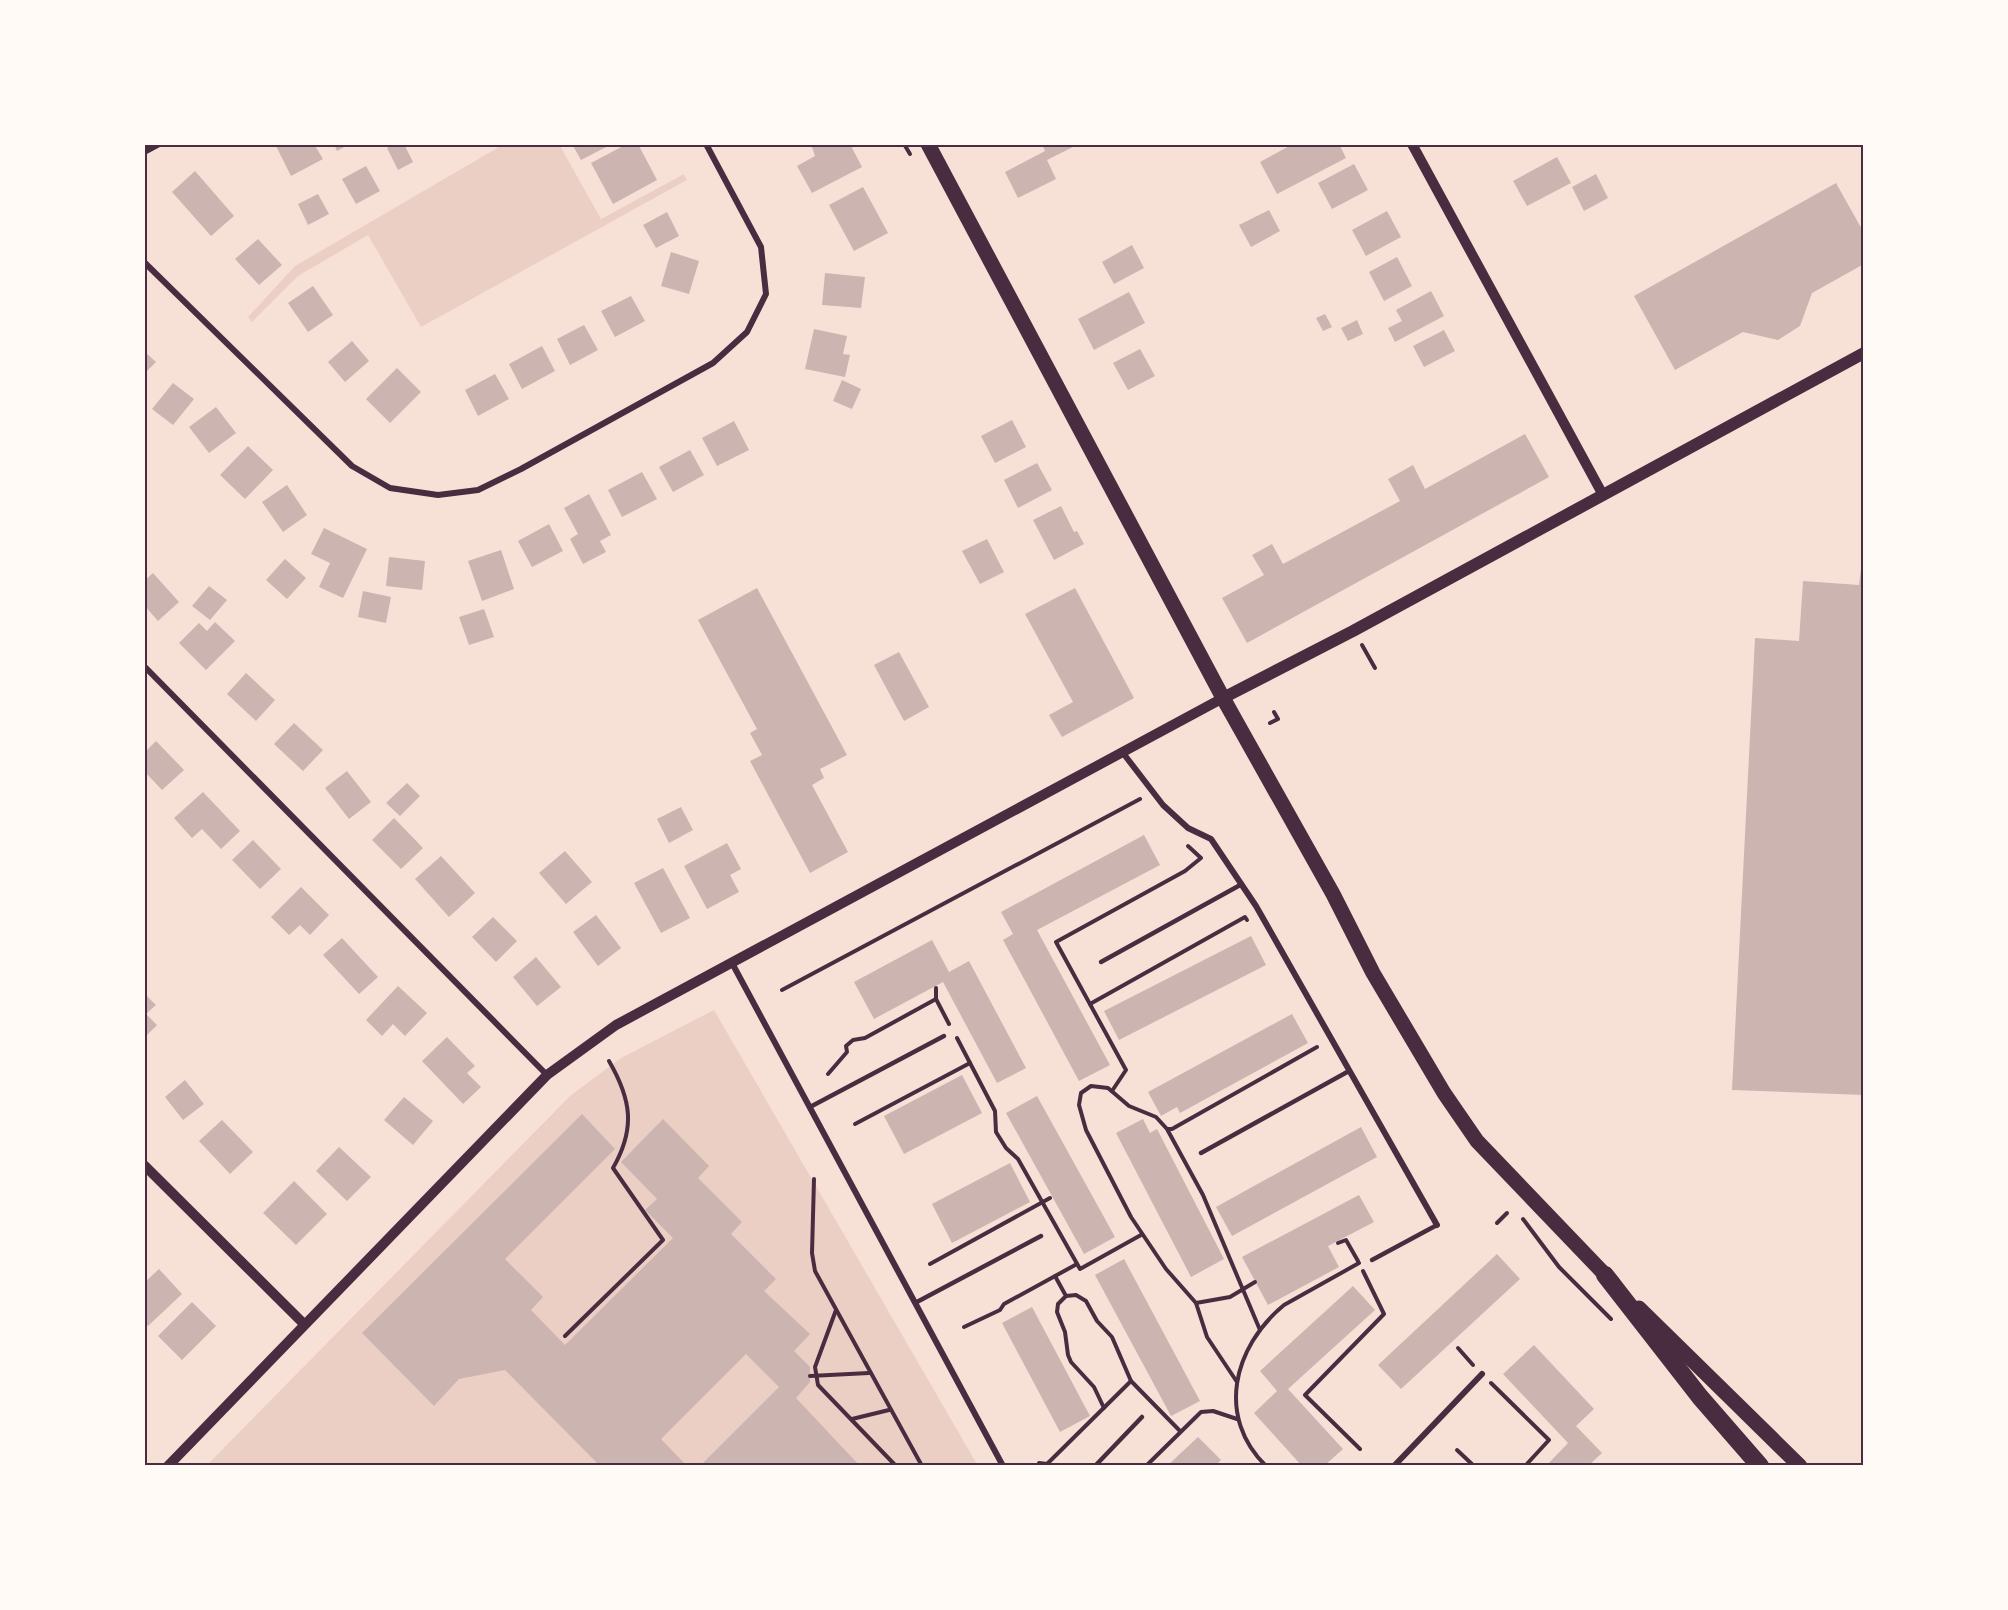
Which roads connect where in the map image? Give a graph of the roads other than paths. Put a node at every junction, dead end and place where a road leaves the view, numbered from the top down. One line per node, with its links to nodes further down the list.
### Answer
1 (159, 144): 5 (street)
2 (706, 144): 6 (street)
3 (928, 144): 10 (main road)
4 (1412, 144): 8 (street)
5 (144, 152)
6 (144, 262)
7 (1864, 353): 8 (main road)
8 (1604, 495): 10 (main road)
9 (144, 666): 17 (street)
10 (1223, 698): 11 (street); 24 (main road)
11 (1123, 753): 12 (street); 14 (street)
12 (1242, 884): 13 (lane); 16 (street)
13 (1101, 962)
14 (732, 963): 17 (street); 18 (street)
15 (944, 1036): 18 (lane)
16 (1350, 1071): 19 (lane); 21 (street)
17 (547, 1075): 26 (street)
18 (810, 1107): 25 (street)
19 (1201, 1153)
20 (144, 1165): 26 (street)
21 (1437, 1225): 23 (lane)
22 (1041, 1236): 25 (lane)
23 (1372, 1260)
24 (1605, 1275): 33 (highway); 34 (main road)
25 (915, 1303): 30 (street)
26 (304, 1324): 29 (street)
27 (1482, 1374): 32 (street)
28 (1142, 1417): 31 (lane)
29 (168, 1466)
30 (1003, 1466)
31 (1095, 1466)
32 (1394, 1466)
33 (1760, 1466)
34 (1800, 1466)

